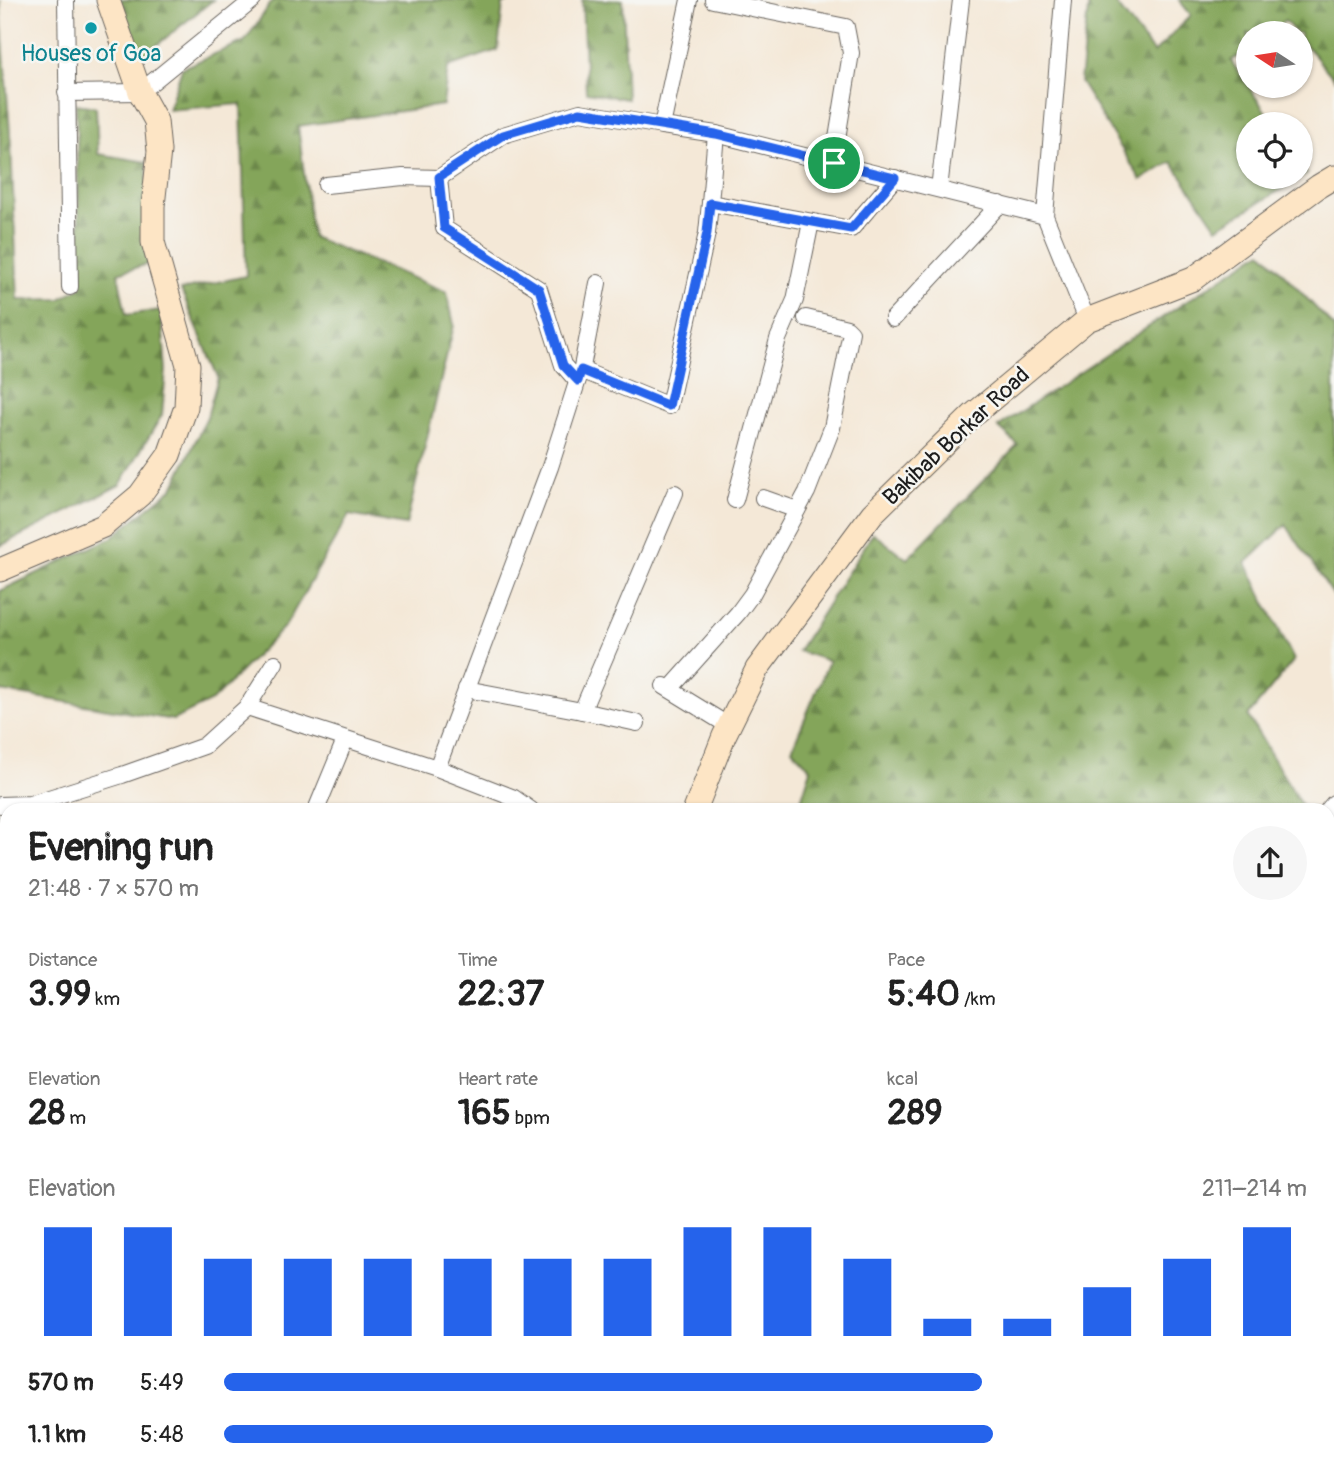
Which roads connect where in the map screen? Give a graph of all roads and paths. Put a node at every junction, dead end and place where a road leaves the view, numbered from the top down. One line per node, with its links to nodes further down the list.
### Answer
1 (66, 0): 9 (street)
2 (108, 0): 8 (street)
3 (253, 0): 8 (street)
4 (689, 0): 10 (street)
5 (713, 0): 12 (street)
6 (961, 0): 17 (street)
7 (1063, 0): 20 (street)
8 (140, 92): 9 (street); 32 (street)
9 (66, 93): 23 (street)
10 (663, 126): 11 (street); 13 (street)
11 (716, 134): 12 (street); 18 (street)
12 (834, 163): 15 (street)
13 (439, 177): 16 (street); 27 (street)
14 (1334, 177): 26 (street, Bakibab Borkar Road)
15 (895, 178): 17 (street); 21 (street)
16 (326, 185)
17 (939, 190): 19 (street)
18 (710, 203): 21 (street); 27 (street)
19 (1000, 204): 20 (street); 25 (street)
20 (1045, 216): 26 (street)
21 (811, 222): 30 (street)
22 (598, 283): 27 (street)
23 (69, 287)
24 (806, 318): 31 (street)
25 (893, 319)
26 (1087, 320): 38 (street, Bakibab Borkar Road)
27 (579, 376): 34 (street)
28 (675, 493): 36 (street)
29 (763, 498): 31 (street)
30 (735, 500)
31 (797, 510): 38 (street)
32 (0, 570)
33 (275, 663): 35 (street)
34 (466, 689): 36 (street); 40 (street)
35 (247, 707): 39 (street); 41 (street)
36 (582, 711): 37 (street)
37 (637, 723)
38 (729, 726): 44 (street, Bakibab Borkar Road)
39 (345, 740): 40 (street); 42 (street)
40 (437, 768): 43 (street)
41 (33, 803)
42 (319, 803)
43 (521, 803)
44 (698, 803)

